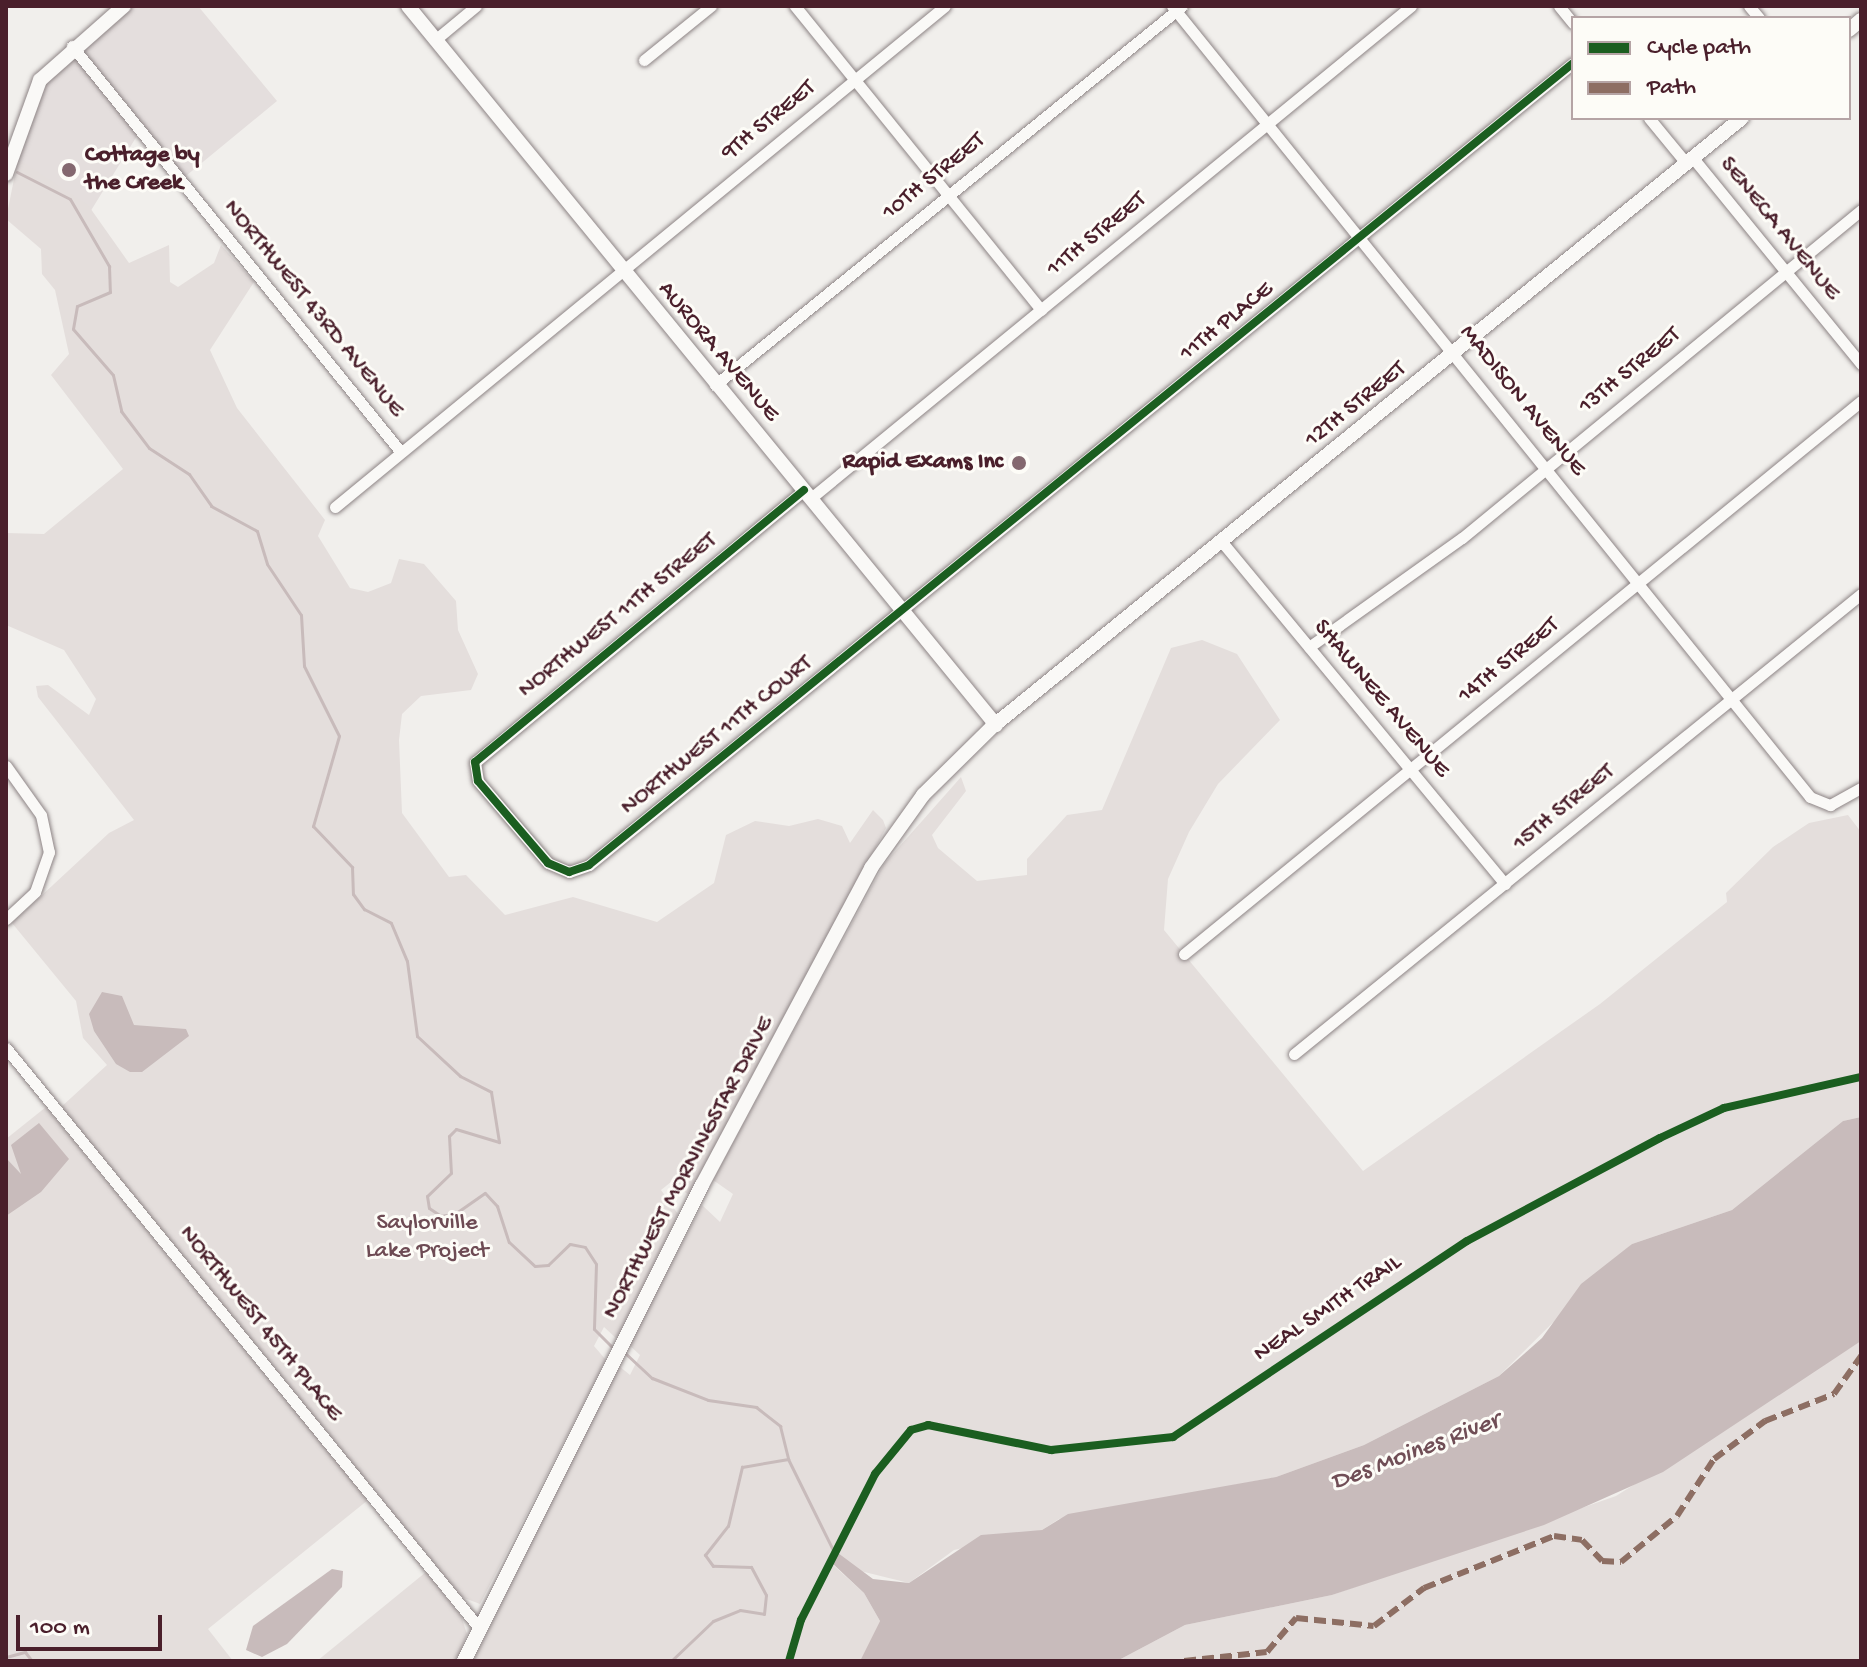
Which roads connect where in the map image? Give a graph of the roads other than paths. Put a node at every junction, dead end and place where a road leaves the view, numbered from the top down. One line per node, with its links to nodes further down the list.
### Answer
1 (124, 6): 10 (main road)
2 (408, 6): 9 (main road, AURORA AVENUE)
3 (476, 6): 9 (street)
4 (711, 6): 11 (street)
5 (795, 6): 13 (street)
6 (945, 6): 13 (street, 9TH STREET)
7 (1411, 6): 16 (street, 11TH STREET)
8 (1176, 8): 16 (street, MADISON AVENUE); 19 (street, 10TH STREET)
9 (435, 40): 22 (main road, AURORA AVENUE)
10 (72, 46): 18 (main road); 29 (street, NORTHWEST 43RD AVENUE)
11 (644, 60)
12 (1571, 65): 21 (street, 11TH PLACE)
13 (854, 80): 19 (street); 22 (street, 9TH STREET)
14 (1651, 120): 17 (street, SENECA AVENUE)
15 (1740, 120): 17 (main road, 12TH STREET)
16 (1267, 124): 21 (street, MADISON AVENUE); 24 (street, 11TH STREET)
17 (1689, 161): 23 (street, SENECA AVENUE); 25 (main road, 12TH STREET)
18 (6, 174)
19 (947, 195): 24 (street); 27 (street, 10TH STREET)
20 (1861, 210): 23 (street, 13TH STREET)
21 (1362, 239): 25 (street, MADISON AVENUE); 36 (street, 11TH PLACE)
22 (621, 270): 27 (main road, AURORA AVENUE); 29 (street, 9TH STREET)
23 (1786, 272): 26 (street, SENECA AVENUE); 30 (street, 13TH STREET)
24 (1041, 310): 31 (street, 11TH STREET)
25 (1455, 354): 30 (street, MADISON AVENUE); 33 (main road, 12TH STREET)
26 (1861, 364)
27 (715, 385): 31 (main road, AURORA AVENUE)
28 (1861, 401): 34 (street, 14TH STREET)
29 (400, 451): 32 (street, 9TH STREET)
30 (1547, 468): 34 (street, MADISON AVENUE); 37 (street, 13TH STREET)
31 (808, 494): 36 (main road, AURORA AVENUE); 43 (street, NORTHWEST 11TH STREET)
32 (335, 507)
33 (1222, 542): 37 (street, SHAWNEE AVENUE); 39 (main road, 12TH STREET)
34 (1641, 583): 38 (street, MADISON AVENUE); 41 (street, 14TH STREET)
35 (1861, 594): 38 (street, 15TH STREET)
36 (904, 610): 39 (main road, AURORA AVENUE); 43 (street, NORTHWEST 11TH COURT)
37 (1309, 647): 41 (street, SHAWNEE AVENUE)
38 (1733, 698): 42 (street, MADISON AVENUE); 44 (street, 15TH STREET)
39 (996, 725): 49 (main road, NORTHWEST MORNINGSTAR DRIVE)
40 (6, 766): 45 (street)
41 (1410, 770): 44 (street, SHAWNEE AVENUE); 46 (street, 14TH STREET)
42 (1861, 788)
43 (548, 863)
44 (1505, 884): 48 (street, 15TH STREET)
45 (6, 919)
46 (1184, 954)
47 (6, 1048): 49 (street, NORTHWEST 45TH PLACE)
48 (1294, 1054)
49 (480, 1629): 50 (main road, NORTHWEST MORNINGSTAR DRIVE)
50 (464, 1661)

